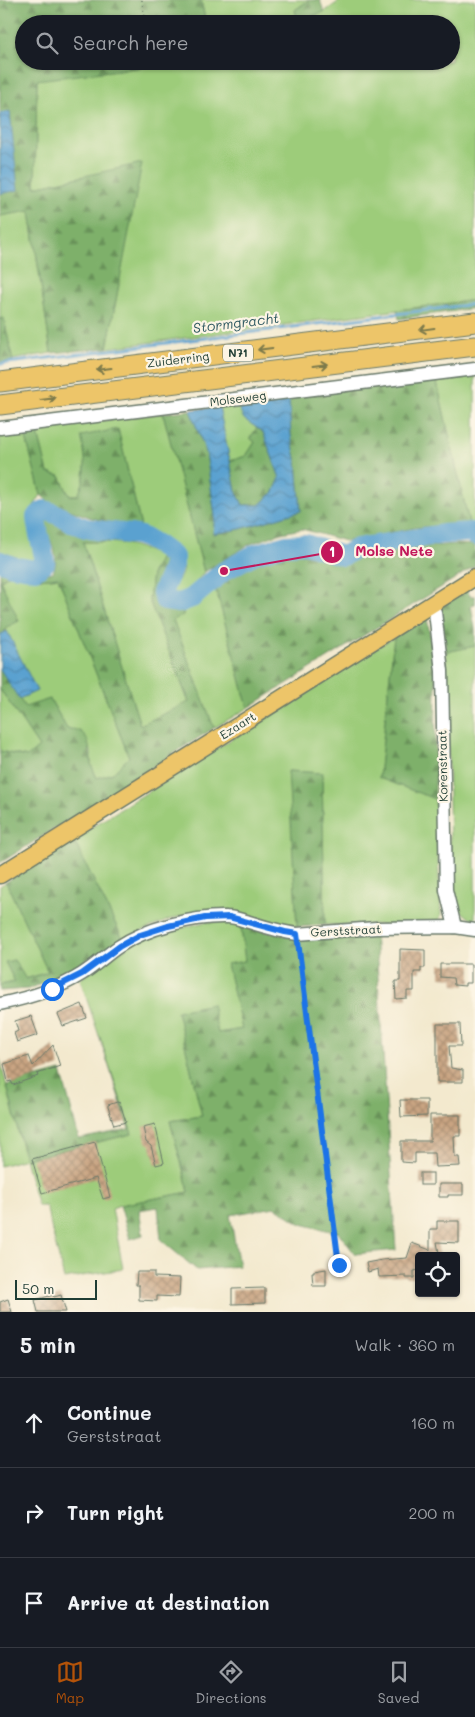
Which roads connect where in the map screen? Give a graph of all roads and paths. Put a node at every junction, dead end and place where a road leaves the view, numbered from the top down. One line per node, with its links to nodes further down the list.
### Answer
1 (142, 0): 2 (path)
2 (144, 15)
3 (475, 322): 6 (highway, Zuiderring / N71, one-way to 6)
4 (475, 346): 7 (highway, Zuiderring / N71, one-way to 4)
5 (475, 369): 8 (street, Molseweg)
6 (0, 382)
7 (0, 405)
8 (0, 428)
9 (475, 577): 10 (main road, Ezaart)
10 (432, 604): 11 (main road, Ezaart); 12 (street, Korenstraat)
11 (0, 875)
12 (455, 927): 13 (street, Gerststraat); 14 (street, Gerststraat)
13 (475, 930)
14 (297, 934): 15 (street, Gerststraat); 16 (path)
15 (0, 1004)
16 (339, 1265)

